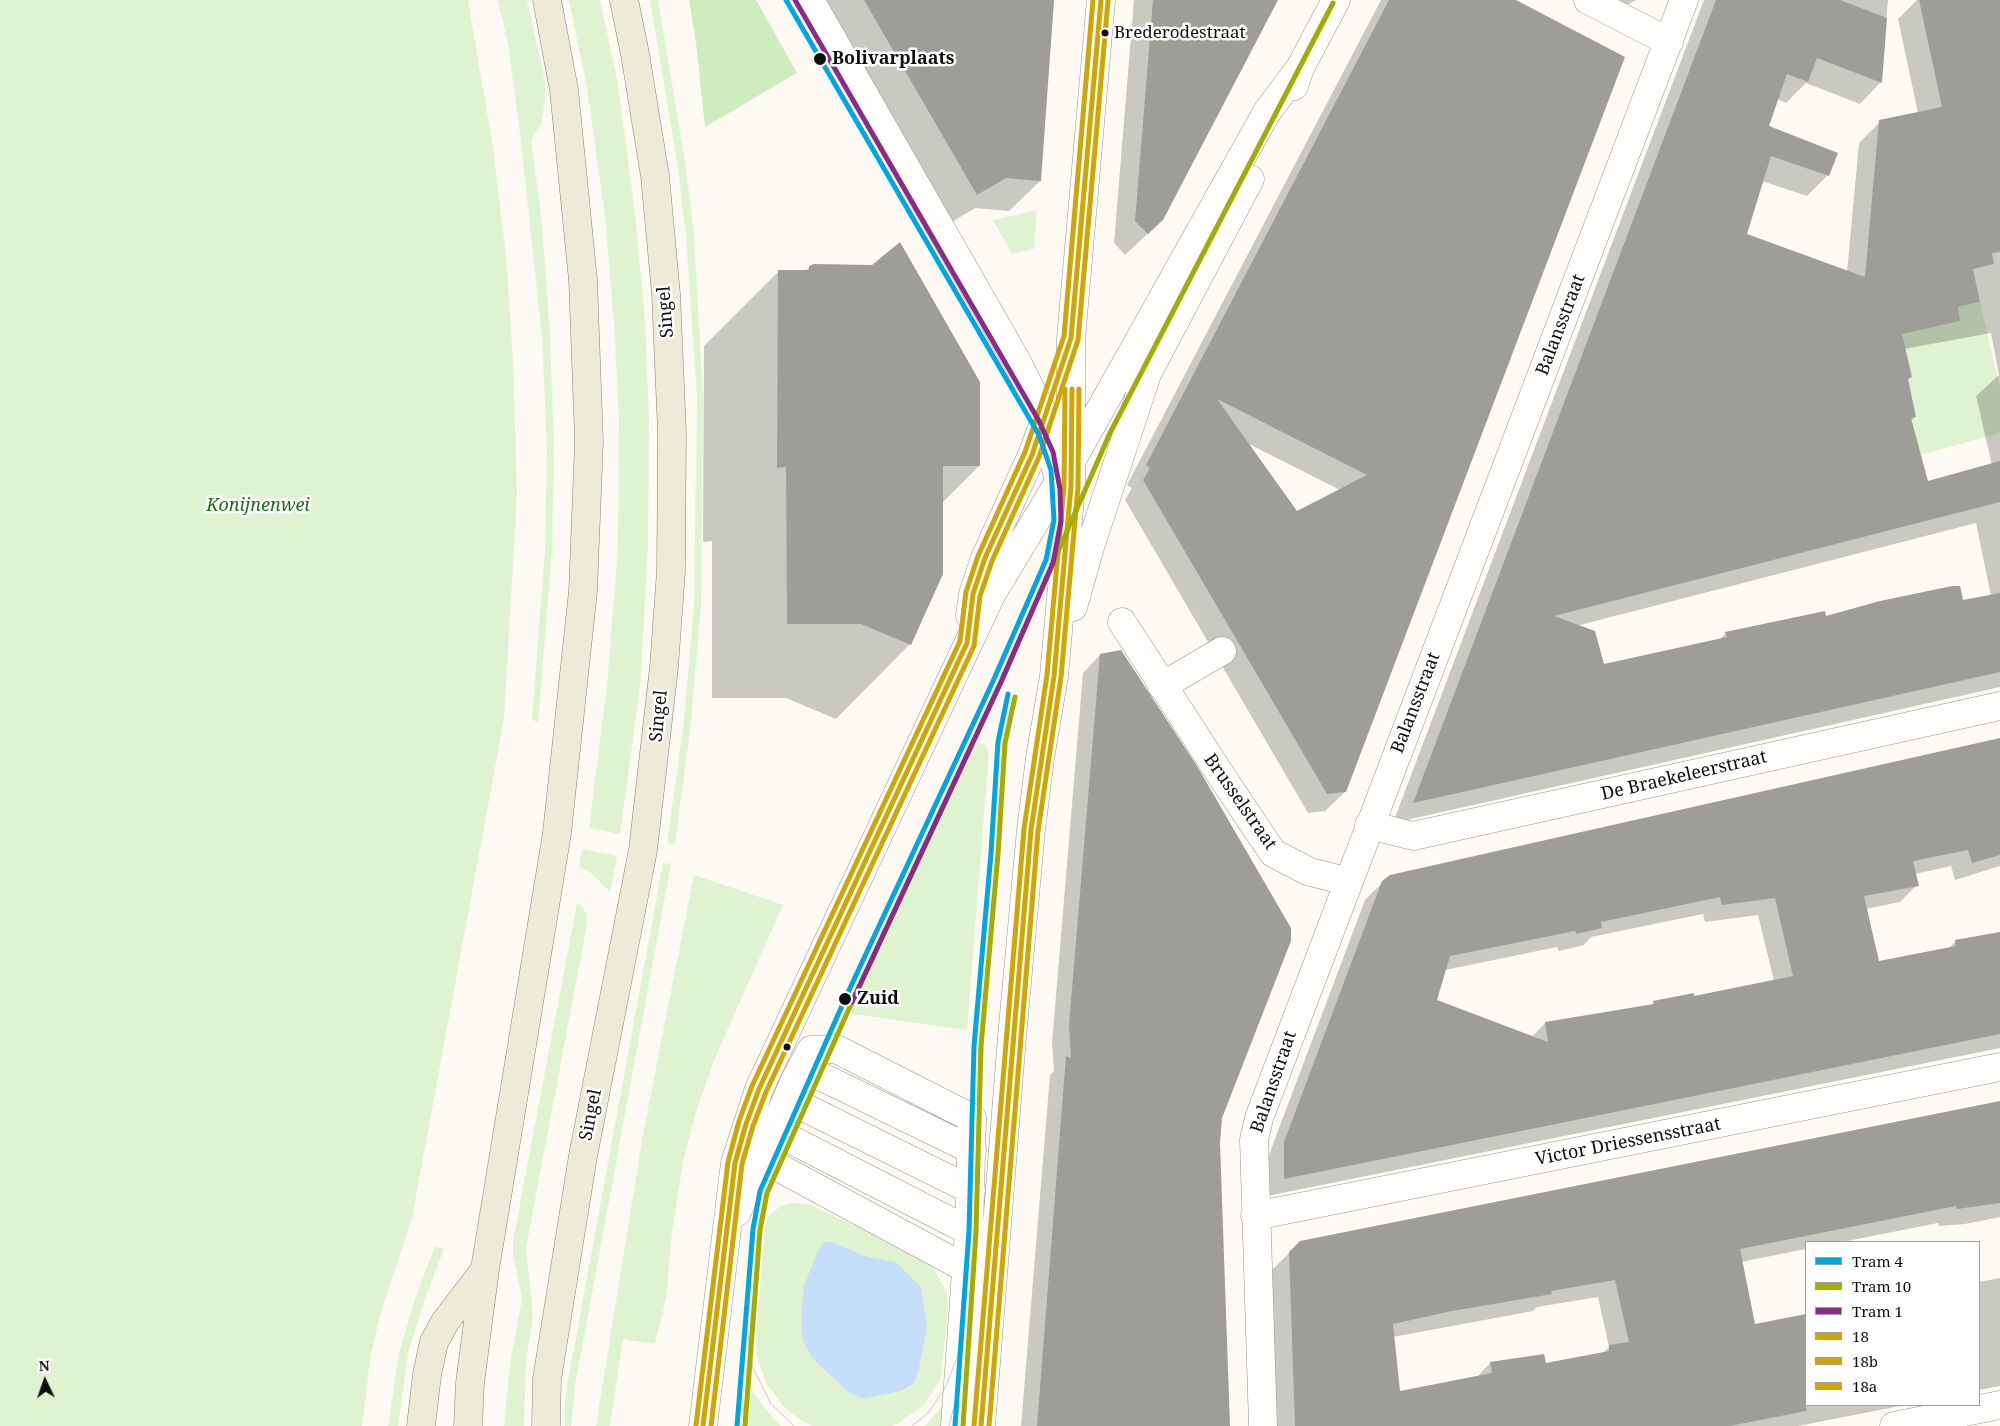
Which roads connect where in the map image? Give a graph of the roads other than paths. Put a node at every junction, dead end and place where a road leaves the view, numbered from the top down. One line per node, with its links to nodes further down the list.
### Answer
1 (547, 0): 30 (main road)
2 (624, 0): 35 (main road, Singel)
3 (810, 0): 11 (street)
4 (1101, 0): 10 (street)
5 (1336, 0): 9 (street)
6 (1588, 0): 8 (street)
7 (1684, 0): 8 (street, Balansstraat)
8 (1669, 42): 19 (street, Balansstraat)
9 (1300, 68): 12 (street); 16 (street)
10 (1071, 338): 11 (street); 12 (street)
11 (1046, 417): 12 (street); 14 (street)
12 (1066, 470): 14 (street); 16 (street)
13 (1122, 622): 17 (street, Brusselstraat)
14 (967, 643): 28 (street)
15 (1222, 651): 17 (street)
16 (1054, 676): 37 (street)
17 (1162, 686): 20 (street, Brusselstraat)
18 (2000, 706): 19 (street, De Braekeleerstraat)
19 (1369, 825): 20 (street, Balansstraat)
20 (1347, 881): 26 (street, Balansstraat)
21 (2000, 1068): 26 (street, Victor Driessensstraat)
22 (783, 1108): 23 (street); 25 (street); 25 (street)
23 (770, 1139): 24 (street); 27 (street)
24 (757, 1167): 28 (street); 29 (street)
25 (971, 1190): 27 (street)
26 (1255, 1216): 38 (street, Balansstraat)
27 (969, 1231): 29 (street)
28 (724, 1241): 32 (street)
29 (967, 1269): 36 (street)
30 (485, 1270): 33 (main road); 34 (main road)
31 (2000, 1405): 39 (street)
32 (702, 1425)
33 (421, 1426)
34 (468, 1426)
35 (546, 1426)
36 (955, 1426)
37 (981, 1426)
38 (1263, 1426)
39 (1894, 1426)

